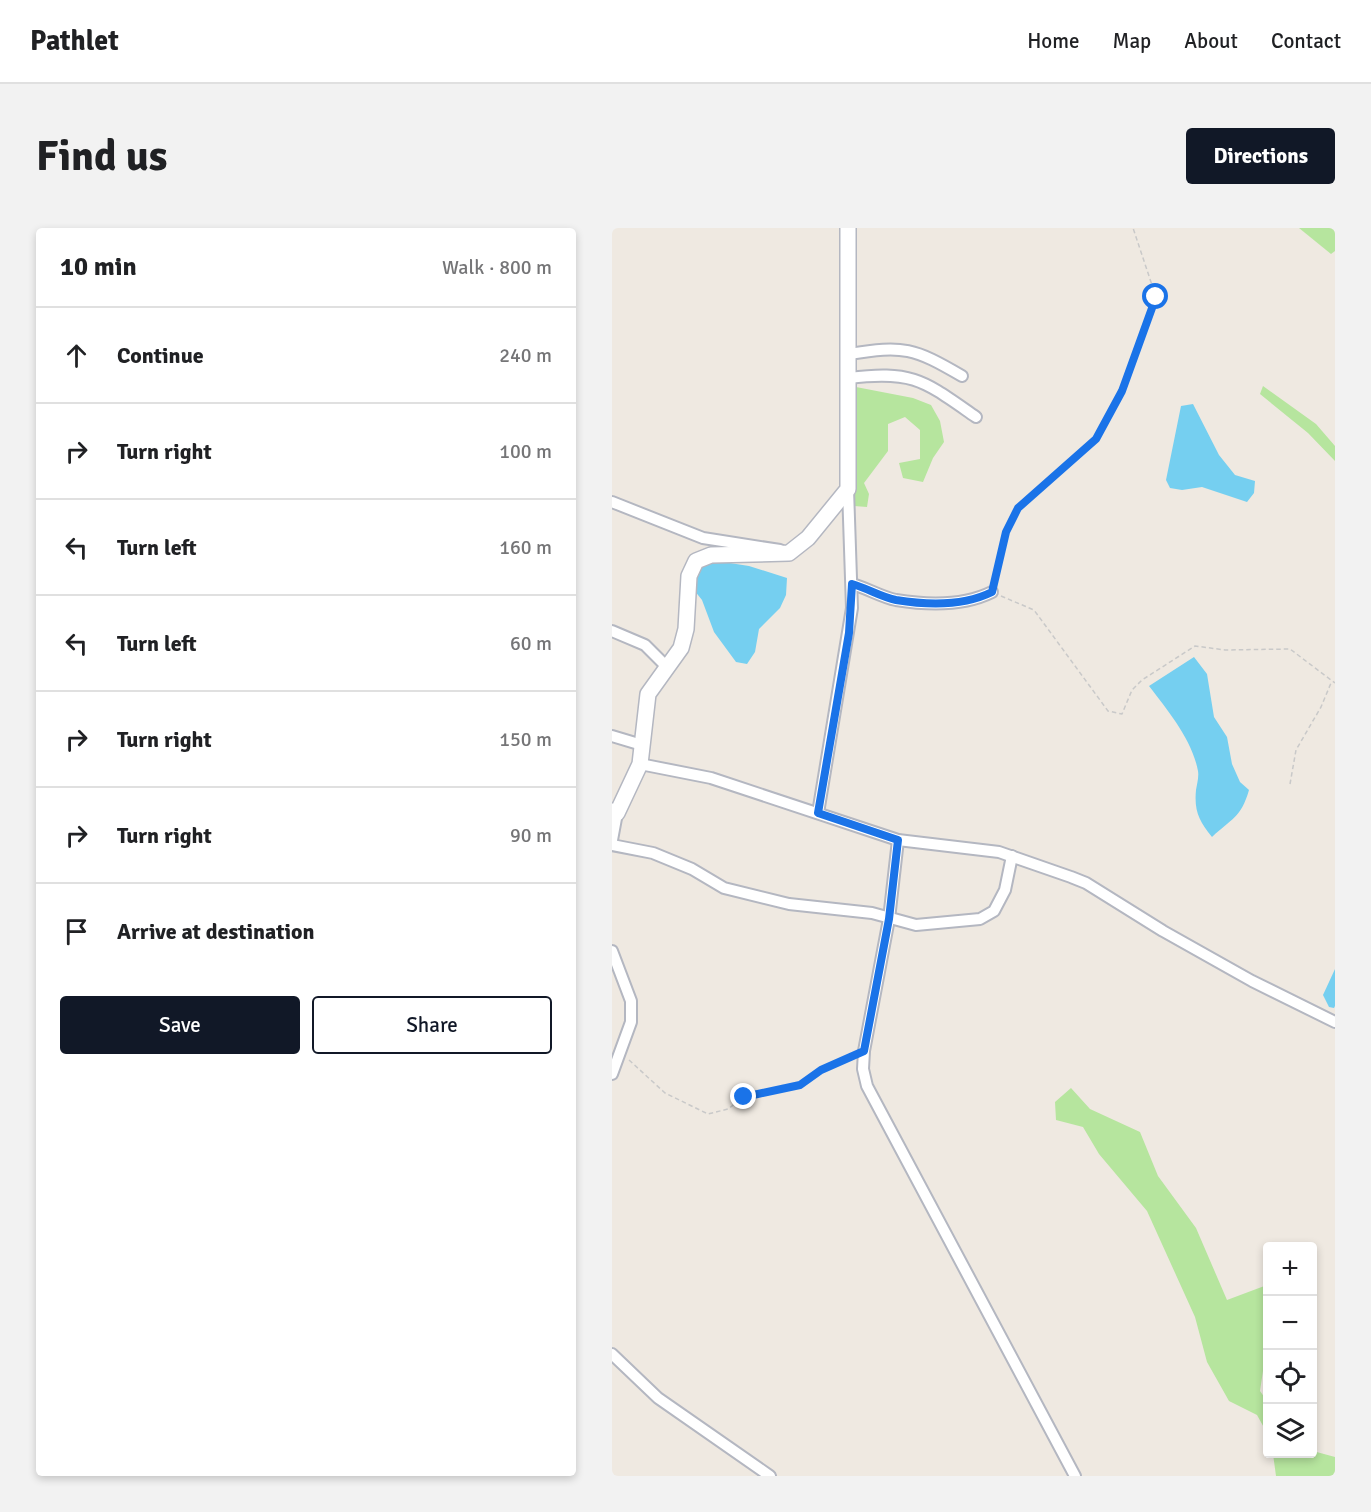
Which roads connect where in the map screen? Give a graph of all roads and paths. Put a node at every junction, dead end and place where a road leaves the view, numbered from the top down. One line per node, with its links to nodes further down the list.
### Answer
1 (848, 228): 3 (street)
2 (1132, 228): 11 (path)
3 (849, 354): 4 (street); 5 (street)
4 (962, 376)
5 (849, 378): 6 (street); 7 (street)
6 (976, 417)
7 (848, 489): 9 (street); 10 (street)
8 (612, 502): 9 (street)
9 (789, 553): 13 (street)
10 (852, 584): 11 (street); 20 (street)
11 (992, 592): 14 (path)
12 (612, 631): 13 (street)
13 (667, 667): 16 (street)
14 (1333, 682): 18 (path)
15 (612, 736): 16 (street)
16 (642, 745): 17 (street)
17 (640, 764): 19 (street); 20 (street)
18 (1290, 784)
19 (614, 812): 22 (street)
20 (818, 813): 21 (street)
21 (898, 840): 23 (street); 24 (street)
22 (612, 842): 24 (street)
23 (1012, 856): 24 (street); 26 (street)
24 (889, 919): 27 (street)
25 (612, 951): 28 (street)
26 (1335, 1022)
27 (864, 1051): 28 (path); 32 (street)
28 (620, 1057): 29 (street)
29 (612, 1074)
30 (612, 1354): 31 (street)
31 (770, 1476)
32 (1075, 1476)

